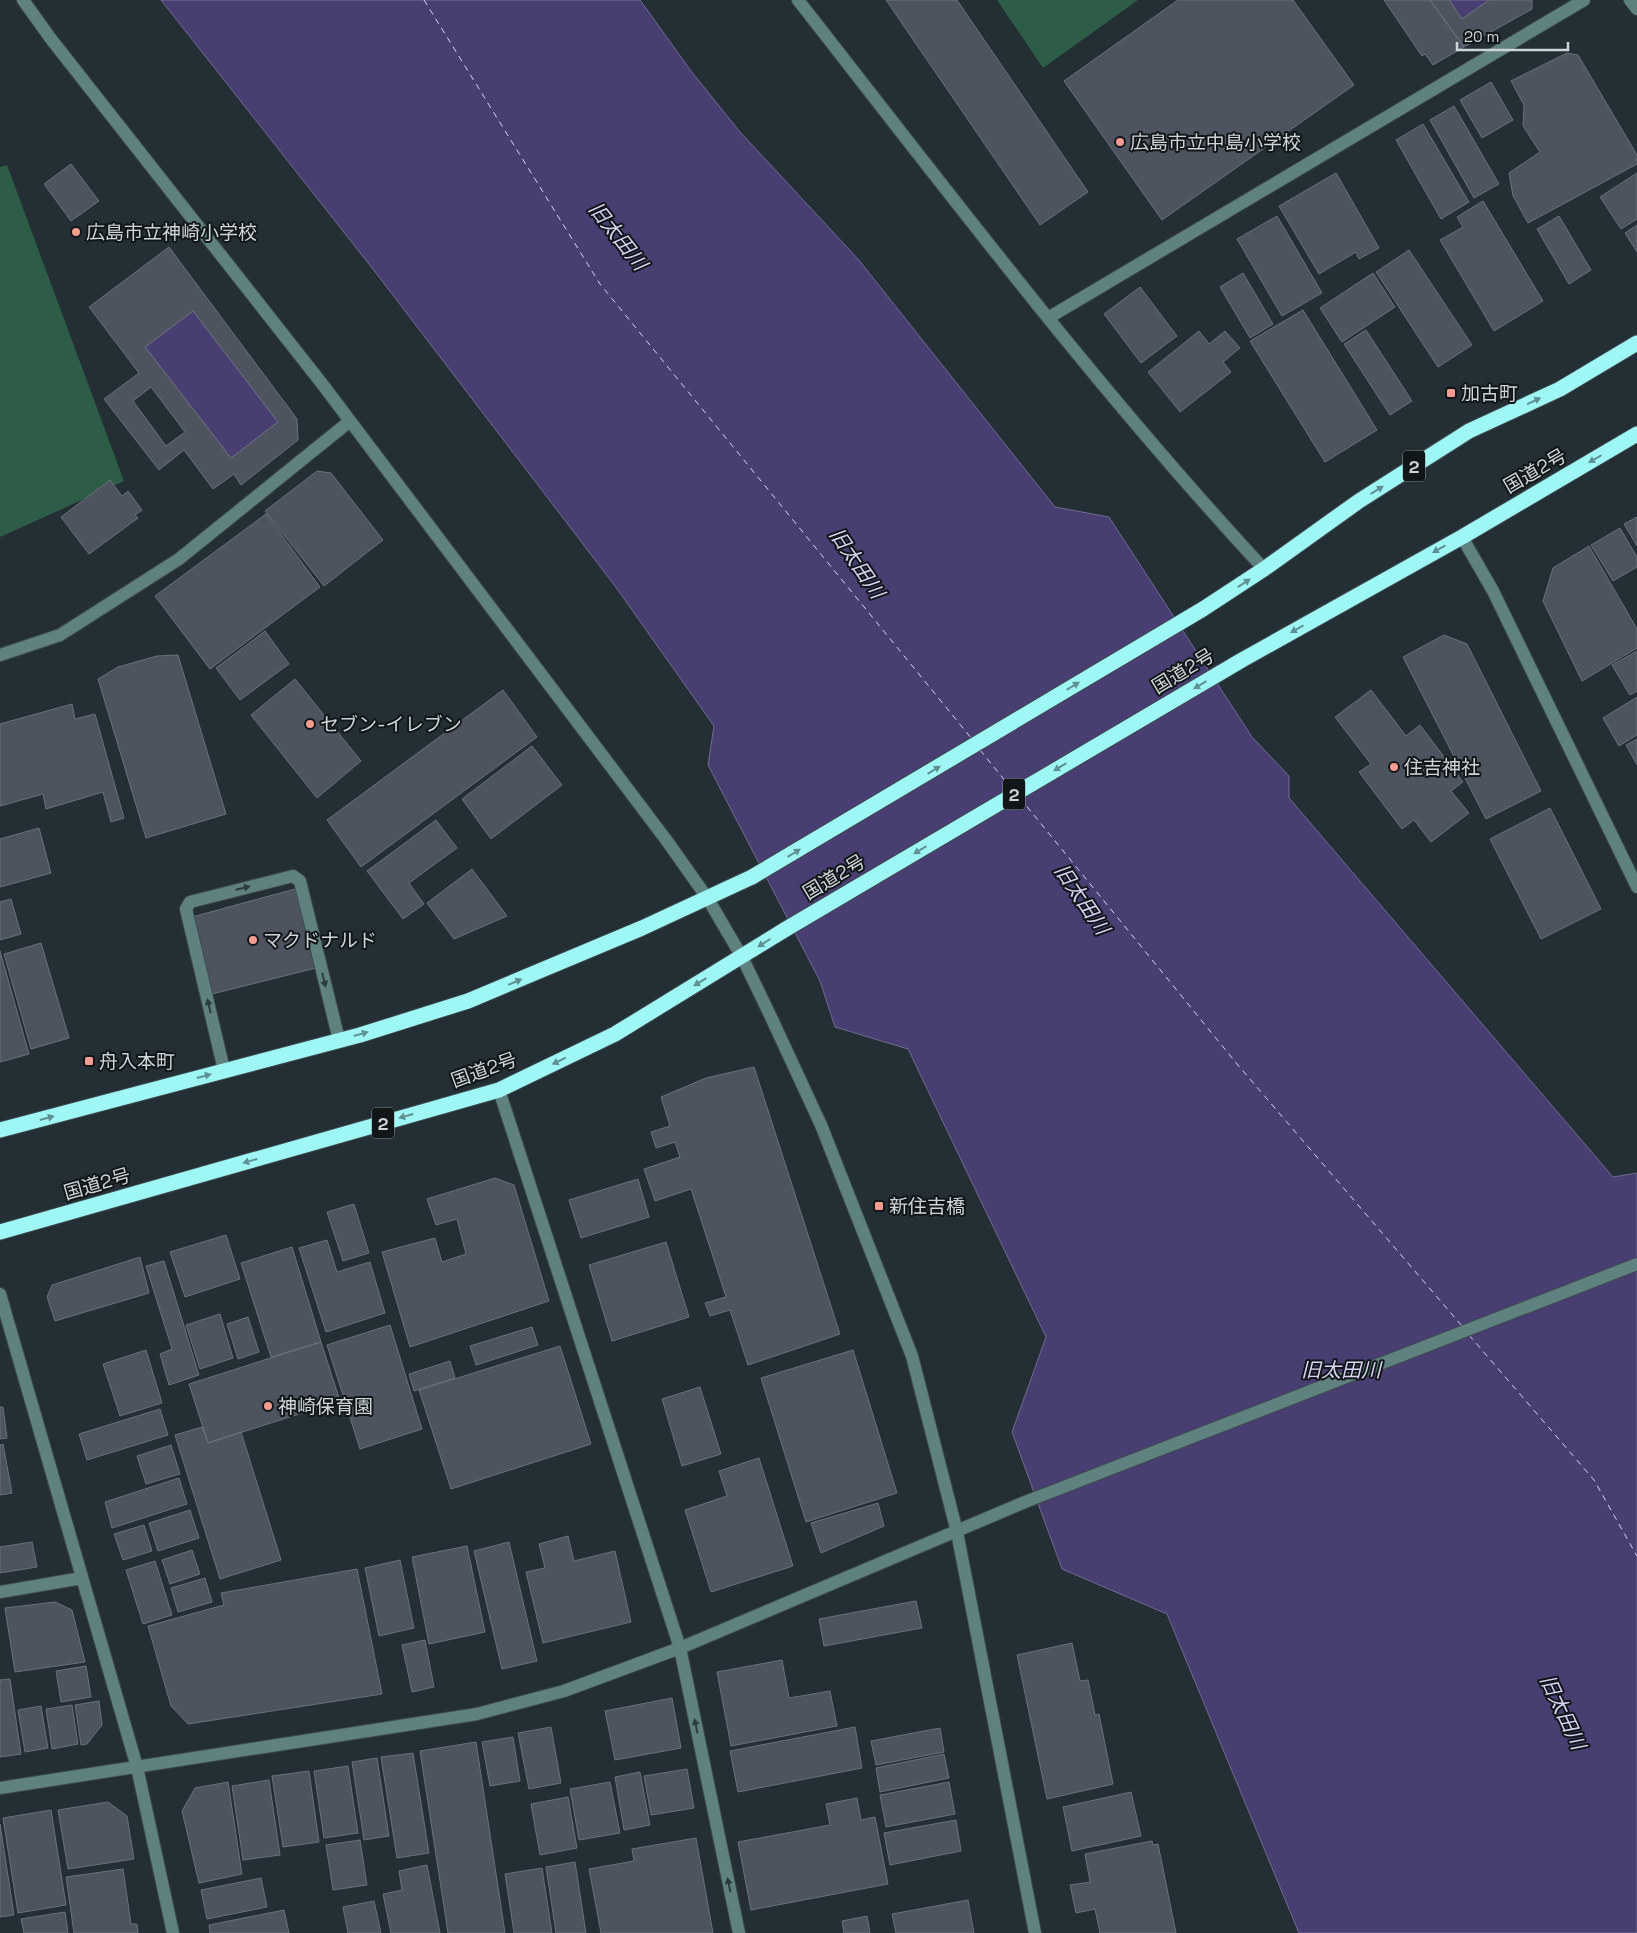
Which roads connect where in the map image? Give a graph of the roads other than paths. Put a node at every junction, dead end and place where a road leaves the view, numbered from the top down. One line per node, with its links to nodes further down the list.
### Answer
1 (23, 0): 8 (street)
2 (798, 0): 6 (street)
3 (1584, 0): 6 (street)
4 (1630, 0): 5 (street)
5 (1637, 9)
6 (1048, 318): 11 (street)
7 (1637, 343): 11 (highway, 2, one-way to 7)
8 (350, 421): 12 (street); 14 (street)
9 (1636, 438): 10 (highway, 国道2号 / 2, one-way to 10)
10 (1462, 537): 13 (street); 15 (highway, 国道2号 / 2, one-way to 15)
11 (1264, 570): 14 (highway, 2, one-way to 11)
12 (0, 655)
13 (1635, 879)
14 (708, 899): 15 (street); 16 (highway, 2, one-way to 14)
15 (742, 957): 18 (highway, 国道2号 / 2, one-way to 18); 23 (street)
16 (339, 1040): 17 (highway, 2); 17 (street, one-way to 16)
17 (224, 1070): 19 (highway, 2, one-way to 17)
18 (500, 1090): 20 (highway, 国道2号 / 2, one-way to 20); 26 (street)
19 (0, 1130)
20 (0, 1232)
21 (1637, 1264): 23 (street)
22 (0, 1294): 24 (street)
23 (957, 1532): 26 (street); 31 (street)
24 (82, 1578): 25 (street); 27 (street)
25 (0, 1592)
26 (680, 1648): 27 (street); 30 (street, one-way to 26)
27 (137, 1768): 28 (street); 29 (street)
28 (0, 1788)
29 (173, 1933)
30 (739, 1933)
31 (1035, 1933)

